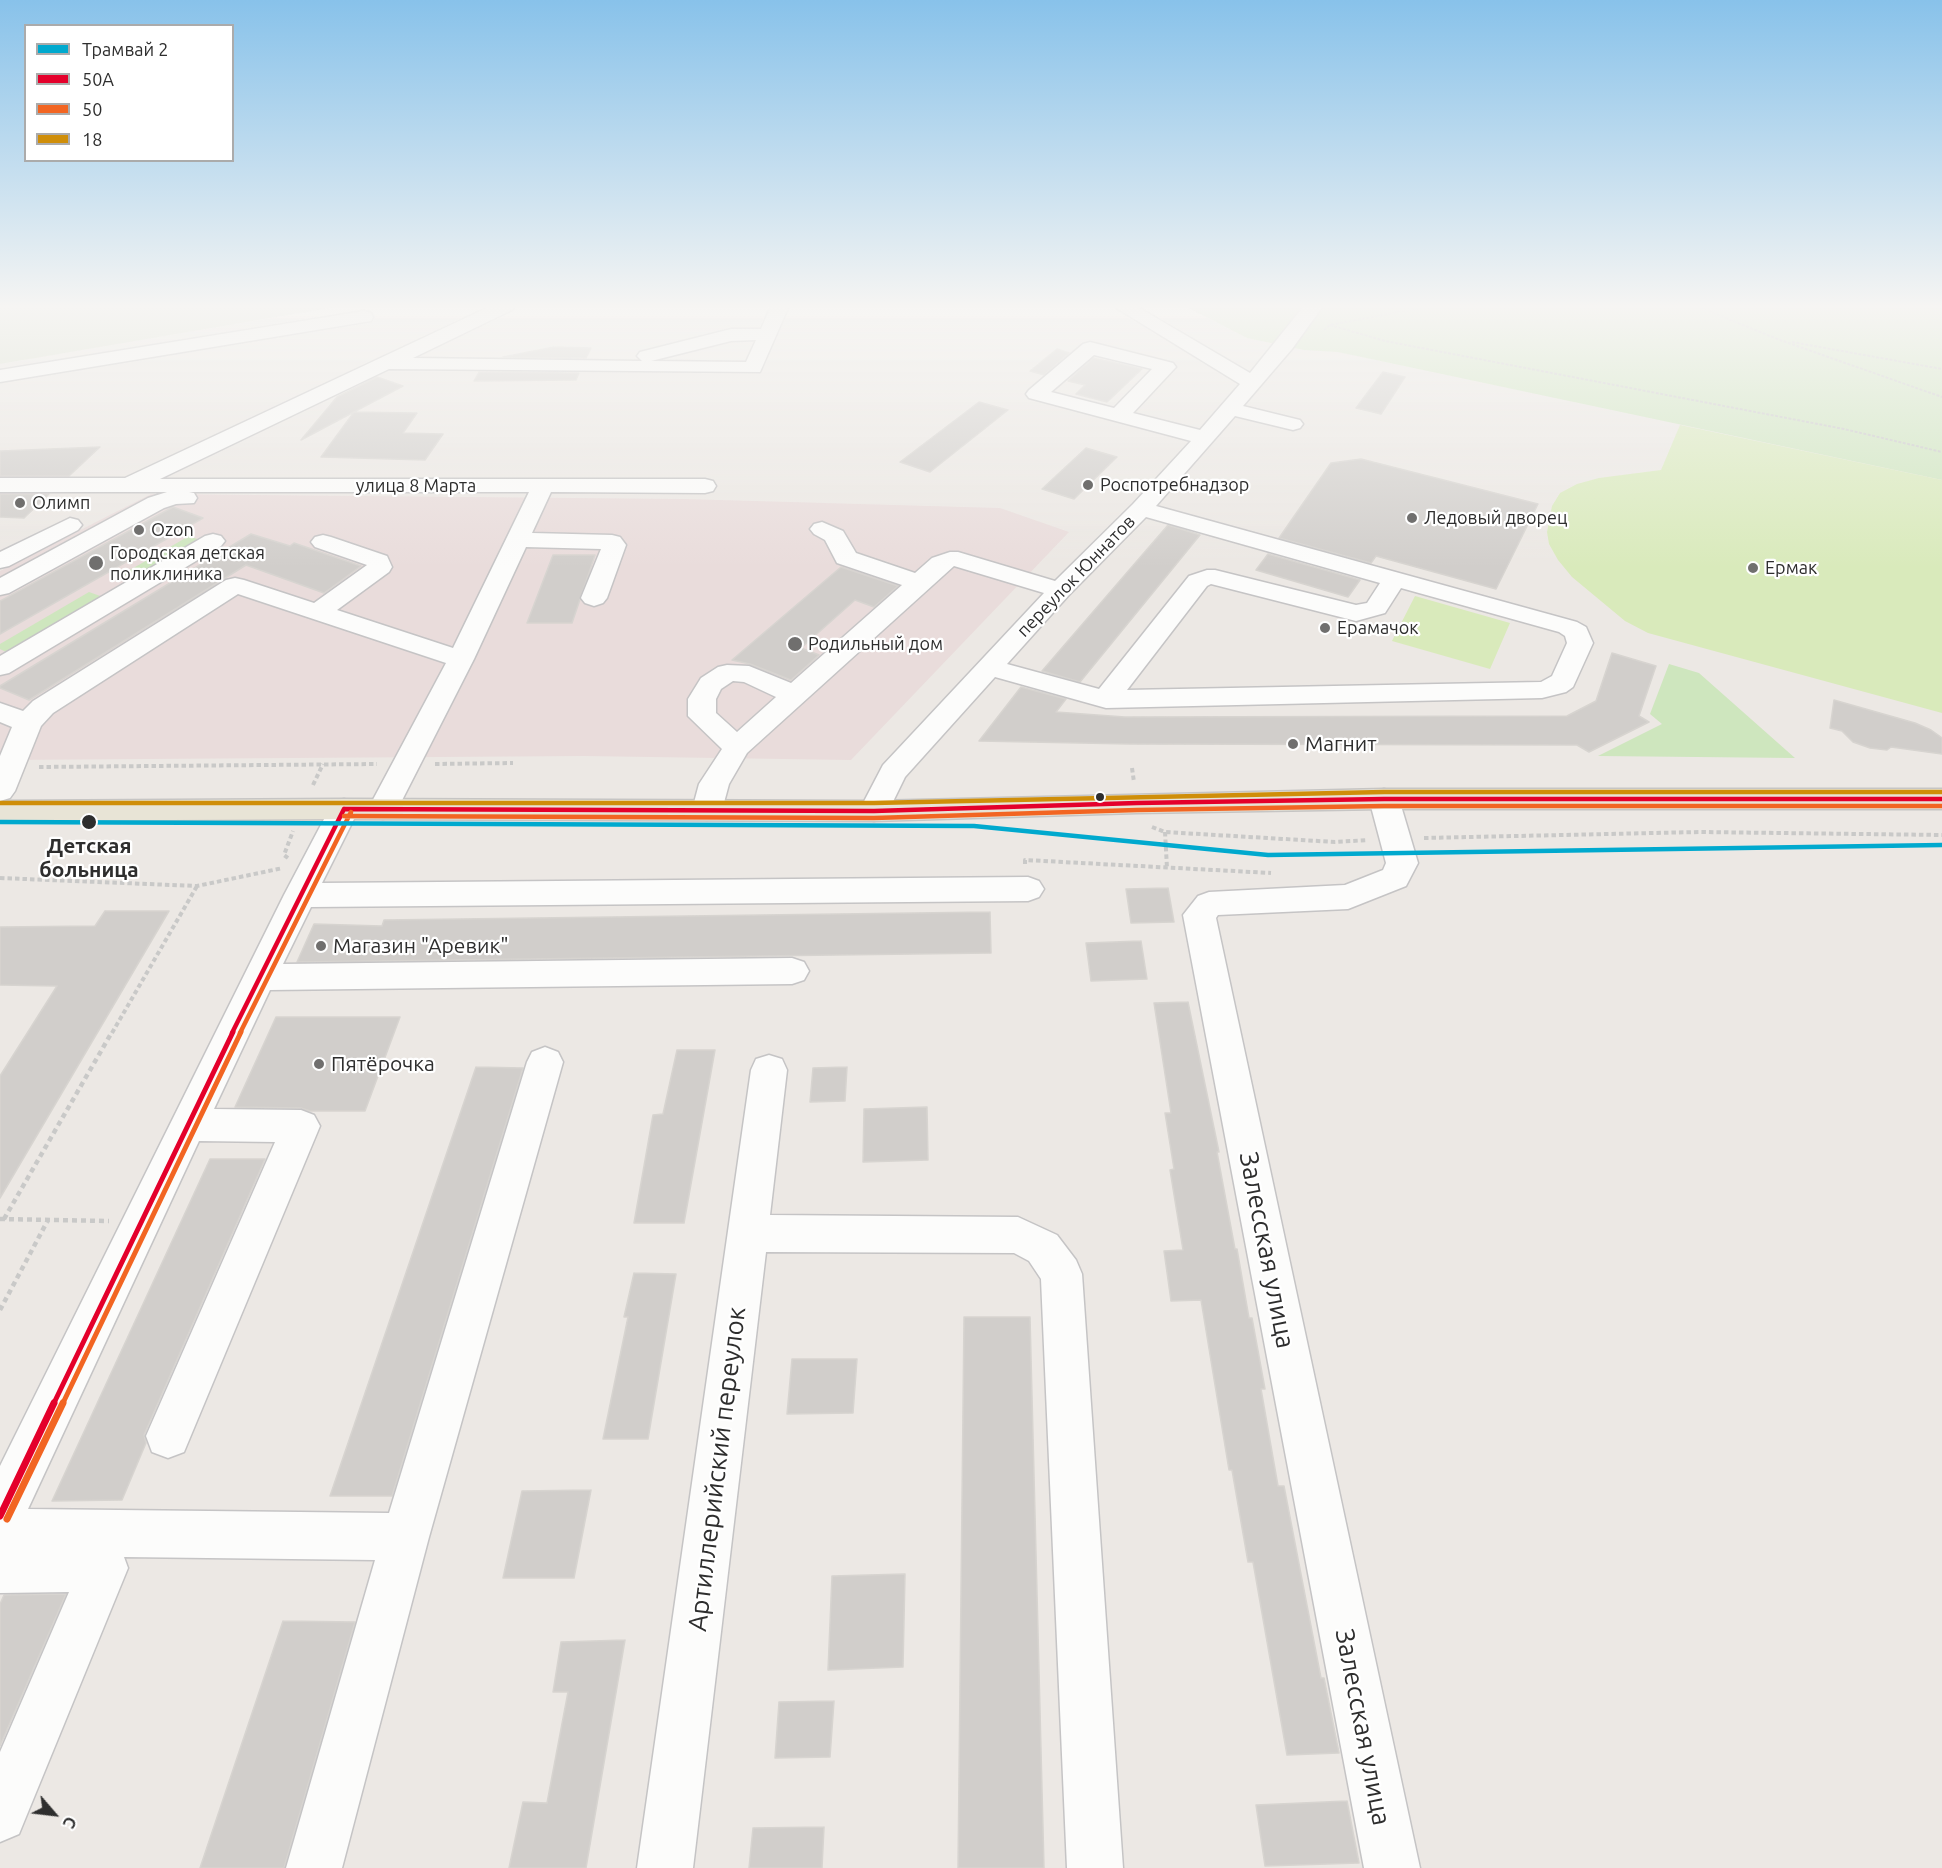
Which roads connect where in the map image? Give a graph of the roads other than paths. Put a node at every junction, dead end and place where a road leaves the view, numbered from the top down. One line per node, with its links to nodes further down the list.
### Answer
1 (321, 393): 10 (street, улица 8 Марта)
2 (1037, 393): 6 (street)
3 (1140, 393): 6 (street)
4 (1244, 393): 5 (street, переулок Юннатов)
5 (1230, 410): 7 (street); 8 (street, переулок Юннатов)
6 (1119, 415): 8 (street)
7 (1293, 424)
8 (1205, 438): 14 (street, переулок Юннатов)
9 (0, 485): 10 (street, улица 8 Марта)
10 (126, 486): 11 (street, улица 8 Марта); 17 (street)
11 (543, 486): 12 (street, улица 8 Марта); 18 (street)
12 (705, 486)
13 (248, 501): 24 (street)
14 (1141, 509): 22 (street); 25 (street, переулок Юннатов)
15 (822, 529): 23 (street)
16 (0, 540): 17 (street)
17 (40, 540): 21 (street)
18 (517, 540): 26 (street); 28 (street)
19 (213, 541): 30 (street)
20 (323, 542): 27 (street)
21 (0, 561)
22 (1395, 578): 32 (street); 32 (street)
23 (919, 583): 25 (street); 31 (street)
24 (0, 588)
25 (1060, 590): 29 (street, переулок Юннатов)
26 (594, 598)
27 (318, 612): 28 (street); 34 (street)
28 (461, 659): 40 (street)
29 (990, 666): 32 (street); 43 (street, переулок Юннатов)
30 (0, 667)
31 (794, 695): 35 (street); 35 (street)
32 (1106, 699)
33 (0, 712): 34 (street)
34 (28, 723): 36 (street)
35 (737, 747): 41 (street)
36 (5, 779)
37 (1384, 799): 38 (main road); 43 (main road); 61 (street, Залесская улица)
38 (1942, 799)
39 (344, 809): 40 (main road); 42 (main road); 44 (street)
40 (384, 809): 41 (main road)
41 (707, 810): 43 (main road)
42 (0, 811)
43 (874, 812)
44 (294, 881): 45 (street); 47 (street)
45 (1028, 889)
46 (792, 971): 47 (street)
47 (259, 977): 50 (street)
48 (544, 1062): 55 (street)
49 (769, 1070): 51 (street, Артиллерийский переулок)
50 (188, 1125): 52 (street); 53 (street)
51 (748, 1233): 59 (street, Артиллерийский переулок); 60 (street)
52 (168, 1436)
53 (0, 1516)
54 (0, 1532): 55 (street)
55 (405, 1537): 58 (street)
56 (0, 1569): 57 (street)
57 (0, 1815)
58 (314, 1868)
59 (665, 1868)
60 (1095, 1868)
61 (1392, 1868)

